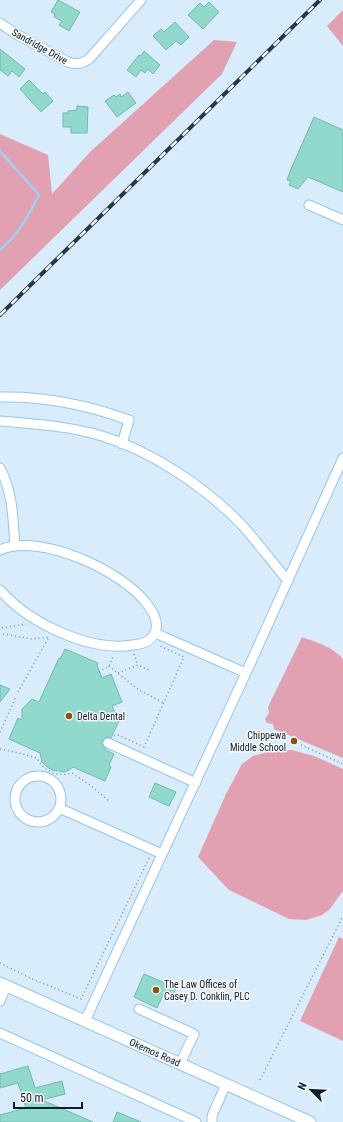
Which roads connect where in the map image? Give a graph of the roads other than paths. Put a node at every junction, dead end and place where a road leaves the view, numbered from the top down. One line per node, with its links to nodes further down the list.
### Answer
1 (141, 0): 2 (street, Sandridge Drive)
2 (0, 23)
3 (309, 205): 4 (street)
4 (343, 220)
5 (0, 398): 7 (street)
6 (0, 421): 7 (street)
7 (122, 444): 12 (street)
8 (343, 458): 12 (street)
9 (0, 468): 10 (street)
10 (15, 546): 11 (street); 14 (street)
11 (0, 550)
12 (288, 581): 15 (street)
13 (0, 590): 14 (street)
14 (155, 633): 15 (street)
15 (246, 673): 17 (street)
16 (110, 740): 17 (street)
17 (196, 783): 19 (street)
18 (59, 808): 18 (street); 19 (street)
19 (162, 854): 23 (street)
20 (3, 984): 21 (street); 23 (main road, Okemos Road)
21 (0, 1001)
22 (139, 1009): 25 (street)
23 (85, 1021): 25 (main road, Okemos Road)
24 (0, 1034): 27 (street)
25 (180, 1064): 26 (main road, Okemos Road)
26 (226, 1084): 28 (street); 29 (main road, Okemos Road)
27 (196, 1122)
28 (212, 1122)
29 (310, 1122)

